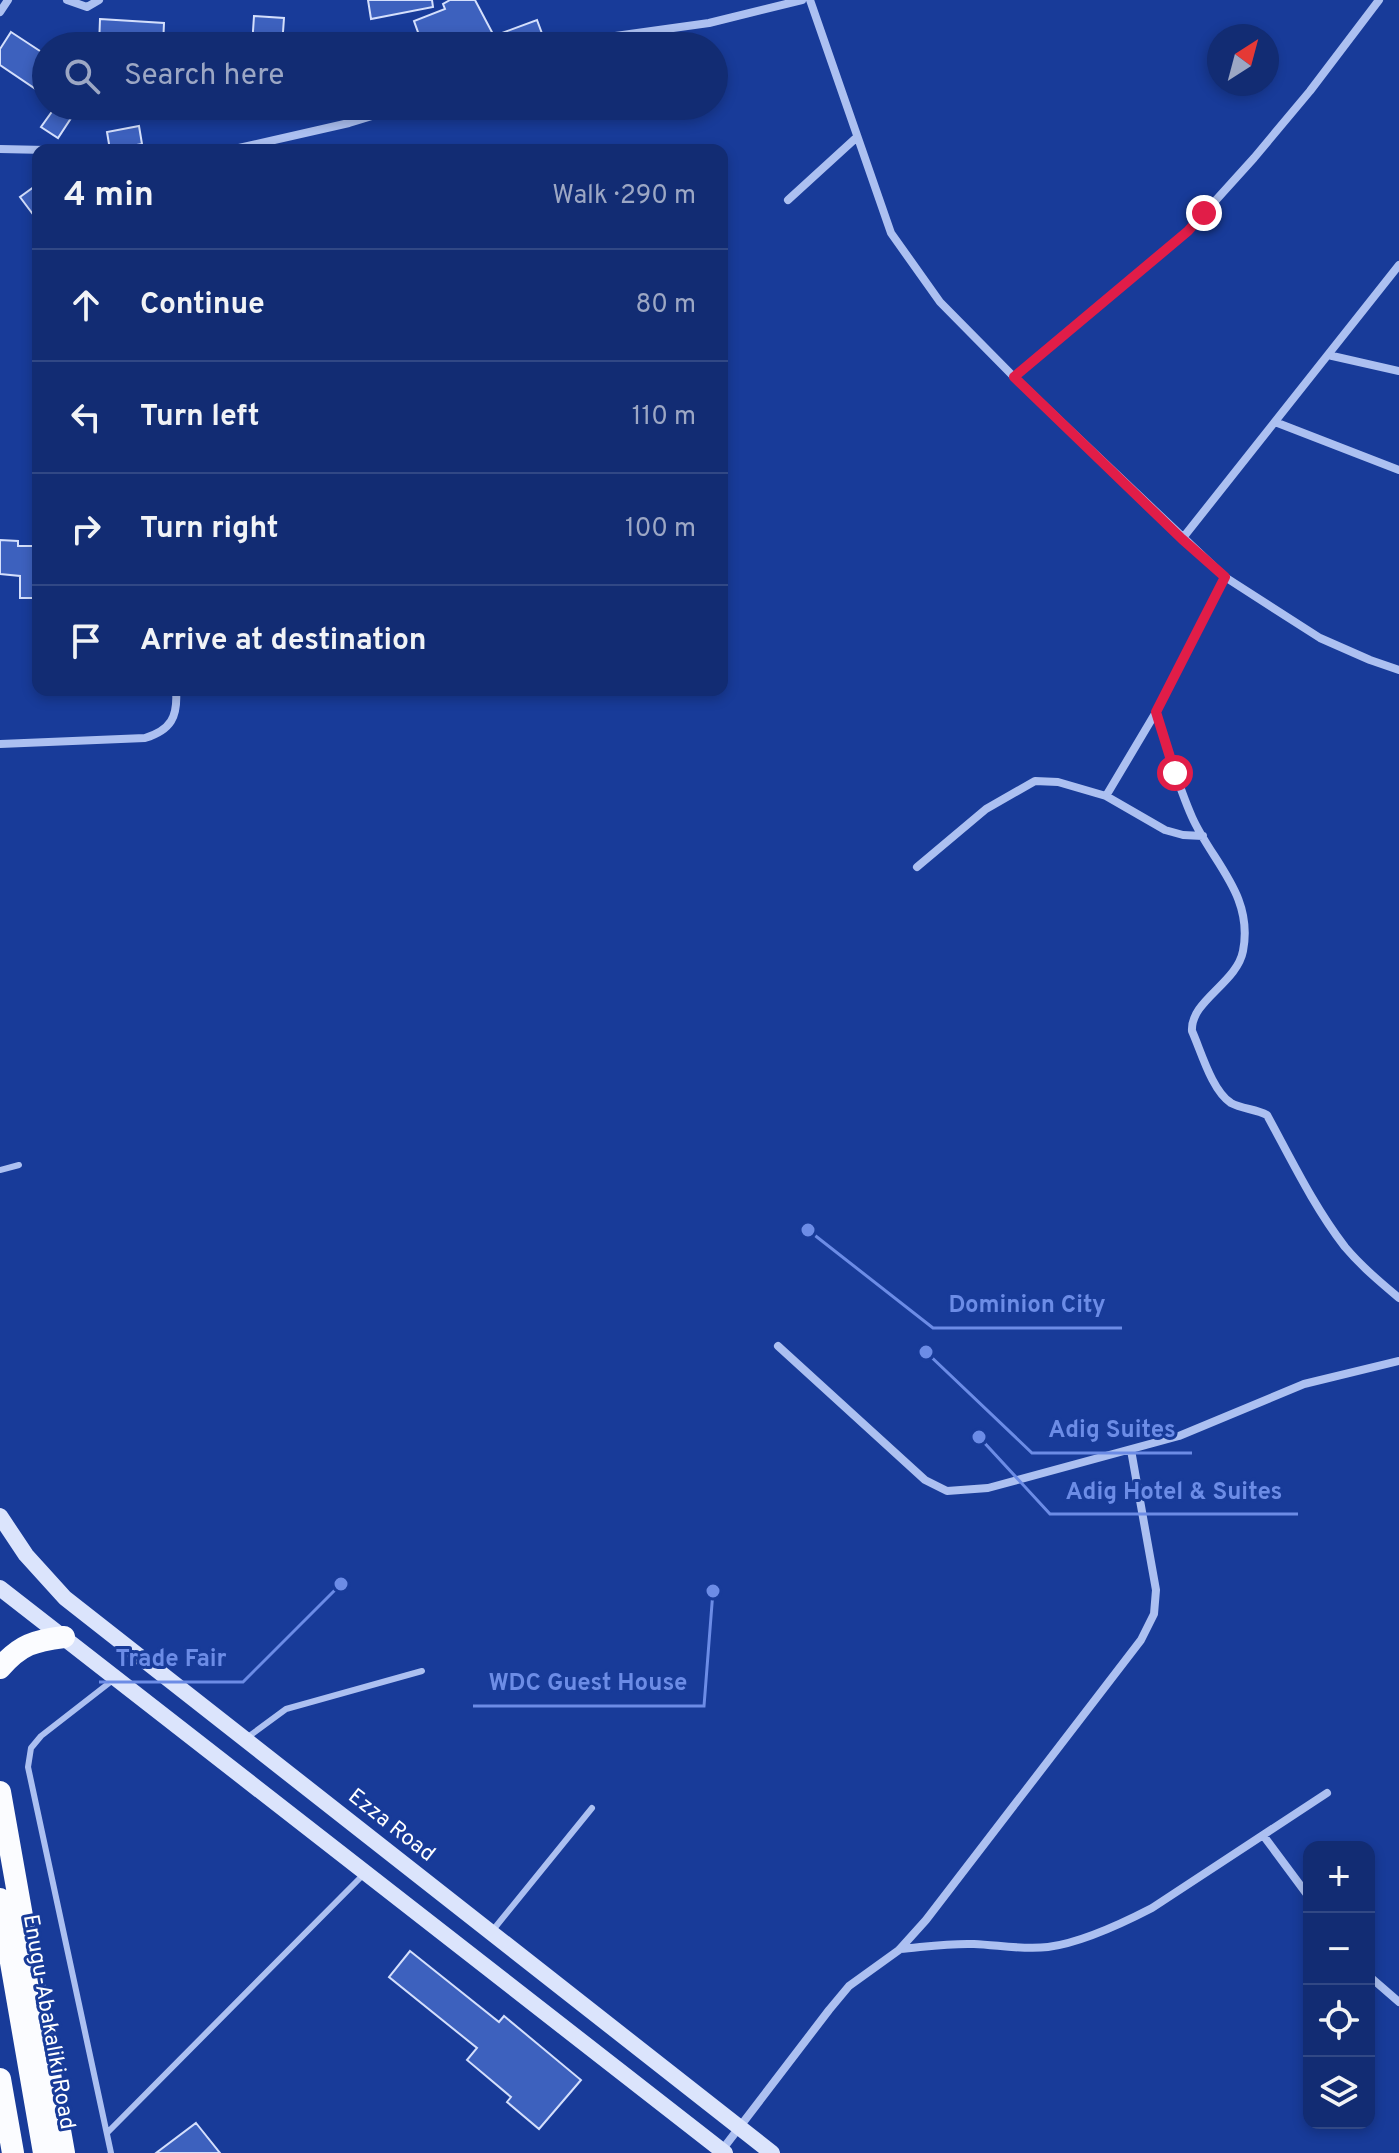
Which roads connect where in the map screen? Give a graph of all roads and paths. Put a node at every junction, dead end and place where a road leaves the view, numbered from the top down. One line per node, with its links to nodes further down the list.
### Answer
1 (8, 0): 7 (street)
2 (67, 0): 3 (street)
3 (99, 0)
4 (802, 0): 8 (street)
5 (810, 0): 10 (street)
6 (1379, 0): 18 (street)
7 (0, 12)
8 (644, 32)
9 (359, 120): 11 (street)
10 (857, 137): 14 (street); 18 (street)
11 (256, 144)
12 (0, 149): 13 (street)
13 (32, 150)
14 (788, 200)
15 (1399, 265): 16 (street)
16 (1328, 355): 17 (street); 19 (street)
17 (1399, 371)
18 (1014, 377): 21 (street)
19 (1275, 422): 20 (street); 21 (street)
20 (1399, 470)
21 (1182, 539): 22 (street)
22 (1225, 577): 23 (street); 25 (street)
23 (1399, 670)
24 (177, 696): 26 (street)
25 (1156, 712): 27 (street); 28 (street)
26 (0, 744)
27 (1106, 796): 28 (street); 29 (street)
28 (1203, 836): 32 (street)
29 (917, 867)
30 (19, 1165): 31 (lane)
31 (0, 1170)
32 (1399, 1298)
33 (778, 1346): 35 (street)
34 (1399, 1361): 35 (street)
35 (1131, 1450): 51 (street)
36 (0, 1516): 42 (main road, Ezza Road)
37 (0, 1588): 38 (main road)
38 (64, 1637): 39 (highway); 41 (main road)
39 (0, 1668)
40 (422, 1671): 42 (lane)
41 (116, 1678): 47 (main road); 56 (lane)
42 (245, 1739): 50 (main road, Ezza Road)
43 (0, 1792): 60 (highway)
44 (1327, 1793): 46 (street)
45 (592, 1808): 50 (lane)
46 (1263, 1835): 48 (street); 51 (street)
47 (365, 1872): 56 (lane); 57 (main road)
48 (1303, 1889)
49 (0, 1899): 59 (highway, Enugu-Abakaliki Road)
50 (491, 1932): 55 (main road, Ezza Road)
51 (899, 1950): 55 (street)
52 (1375, 1981): 53 (street)
53 (1399, 2002)
54 (0, 2079): 58 (highway)
55 (739, 2128): 57 (street); 62 (main road, Ezza Road)
56 (107, 2133): 61 (lane)
57 (723, 2152)
58 (13, 2153)
59 (44, 2153)
60 (64, 2153)
61 (111, 2153)
62 (772, 2153)

